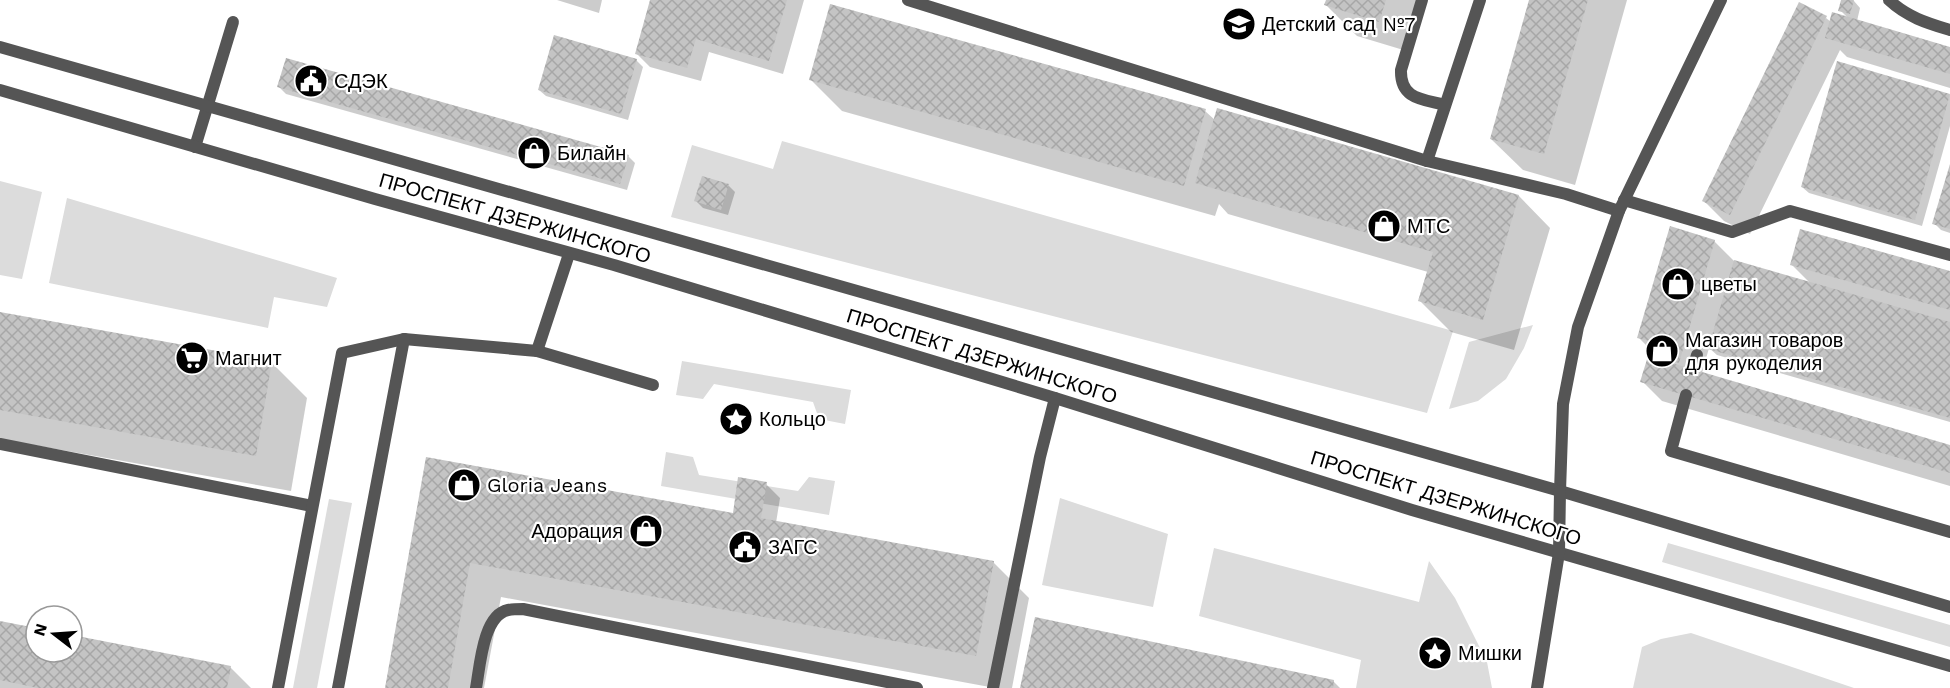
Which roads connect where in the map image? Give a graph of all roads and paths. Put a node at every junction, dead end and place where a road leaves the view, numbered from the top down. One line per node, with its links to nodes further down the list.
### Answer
1 (908, 0): 6 (street)
2 (1422, 0): 11 (street)
3 (1480, 0): 11 (street)
4 (1721, 0): 15 (street)
5 (1889, 0): 8 (street)
6 (924, 2): 14 (street)
7 (233, 22): 12 (street)
8 (1950, 30)
9 (0, 47): 12 (street, ПРОСПЕКТ ДЗЕРЖИНСКОГО)
10 (0, 90): 13 (street, ПРОСПЕКТ ДЗЕРЖИНСКОГО)
11 (1445, 105): 14 (street)
12 (208, 106): 13 (street); 26 (street, ПРОСПЕКТ ДЗЕРЖИНСКОГО)
13 (195, 147): 16 (street, ПРОСПЕКТ ДЗЕРЖИНСКОГО)
14 (1427, 161): 15 (street)
15 (1622, 205): 17 (street); 26 (street)
16 (569, 254): 19 (street); 24 (street, ПРОСПЕКТ ДЗЕРЖИНСКОГО)
17 (1950, 255)
18 (404, 339): 19 (street); 27 (street); 33 (street)
19 (537, 351): 22 (street)
20 (1697, 355): 21 (street)
21 (1693, 369)
22 (653, 385)
23 (1686, 395): 28 (street)
24 (1056, 398): 29 (street, ПРОСПЕКТ ДЗЕРЖИНСКОГО); 36 (street)
25 (0, 444): 27 (street)
26 (1560, 490): 29 (street); 30 (street, ПРОСПЕКТ ДЗЕРЖИНСКОГО)
27 (312, 506): 32 (street)
28 (1950, 532)
29 (1559, 552): 31 (street, ПРОСПЕКТ ДЗЕРЖИНСКОГО); 37 (street)
30 (1950, 607)
31 (1950, 666)
32 (278, 688)
33 (338, 688)
34 (476, 688): 35 (street)
35 (917, 688)
36 (993, 688)
37 (1537, 688)

